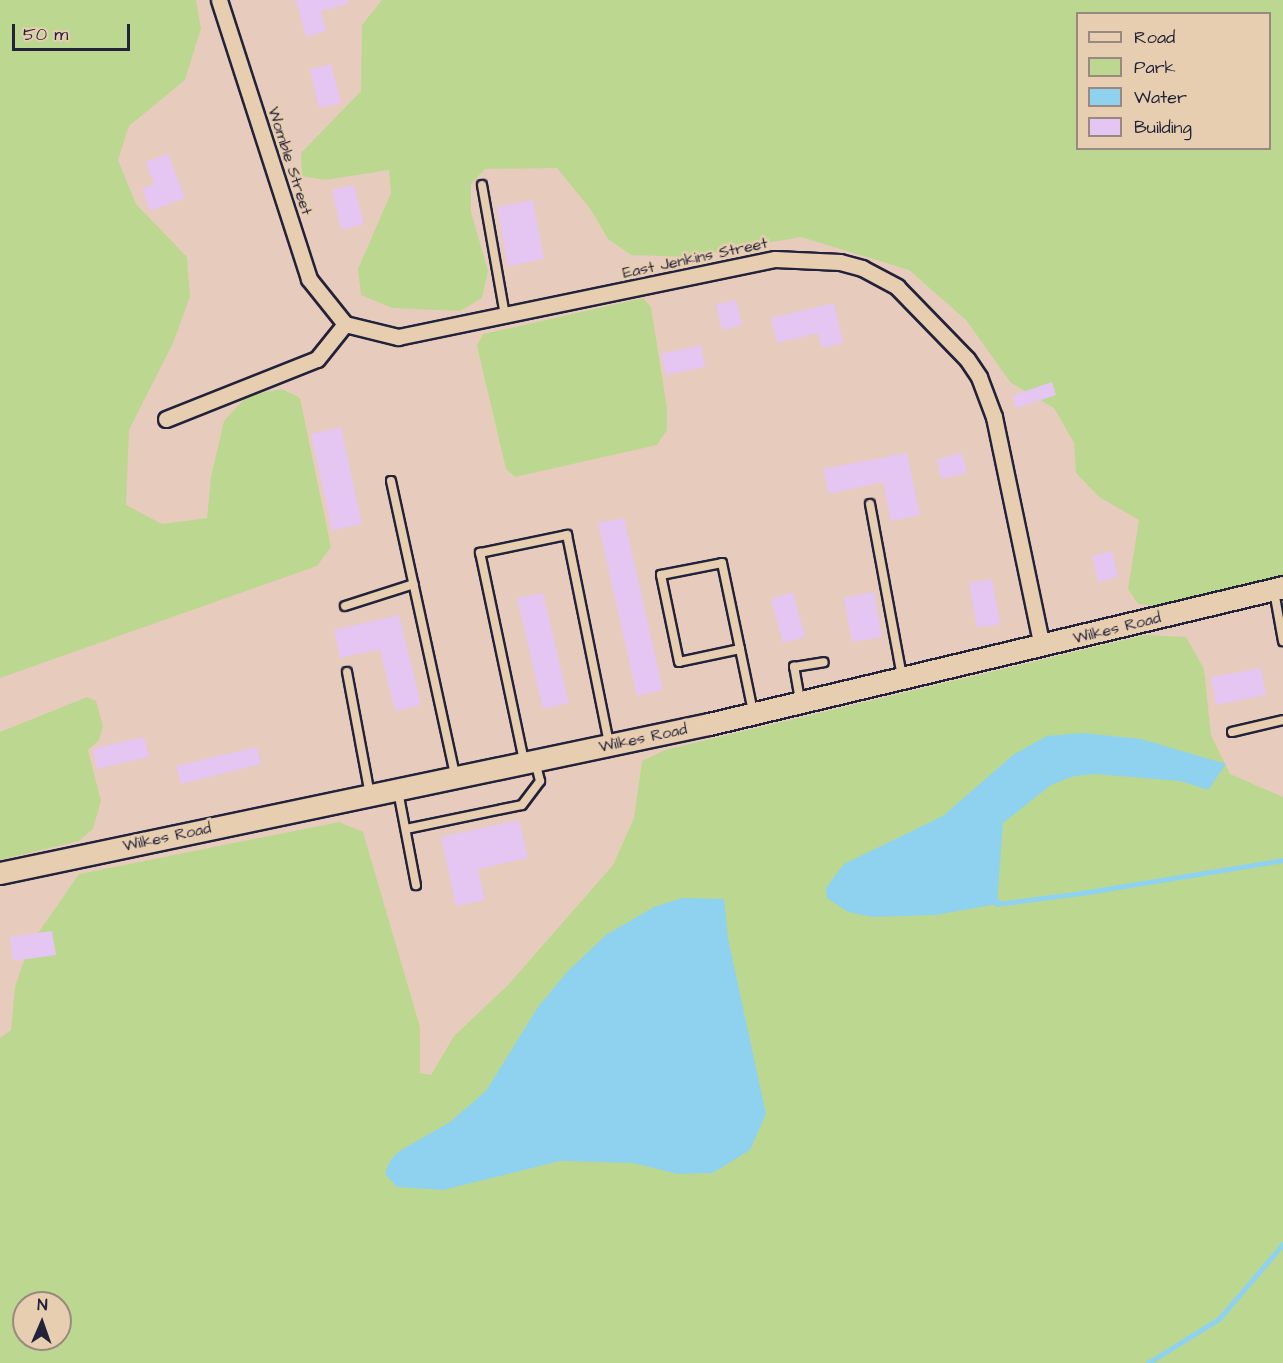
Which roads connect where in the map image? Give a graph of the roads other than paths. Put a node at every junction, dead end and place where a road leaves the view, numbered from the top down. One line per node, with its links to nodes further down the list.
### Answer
1 (219, 0): 4 (street, Womble Street)
2 (482, 185): 3 (lane)
3 (505, 317): 4 (street, East Jenkins Street); 12 (street, East Jenkins Street)
4 (345, 324): 5 (street)
5 (166, 419)
6 (391, 480): 8 (lane)
7 (870, 504): 16 (lane)
8 (414, 584): 10 (lane); 23 (lane)
9 (1278, 588): 11 (lane); 12 (street, Wilkes Road)
10 (345, 606)
11 (1283, 641)
12 (1042, 646): 16 (street, Wilkes Road)
13 (740, 649): 13 (lane); 18 (lane)
14 (824, 662): 17 (lane)
15 (347, 672): 25 (lane)
16 (902, 679): 17 (street, Wilkes Road)
17 (800, 703): 18 (street, Wilkes Road)
18 (753, 714): 21 (street, Wilkes Road)
19 (1283, 720): 20 (lane)
20 (1232, 732)
21 (610, 745): 22 (street, Wilkes Road); 22 (lane)
22 (530, 762): 23 (street, Wilkes Road); 26 (lane)
23 (456, 777): 24 (street, Wilkes Road)
24 (398, 789): 25 (street, Wilkes Road); 26 (lane)
25 (370, 795): 27 (street, Wilkes Road)
26 (406, 829): 28 (lane)
27 (0, 873)
28 (416, 885)

